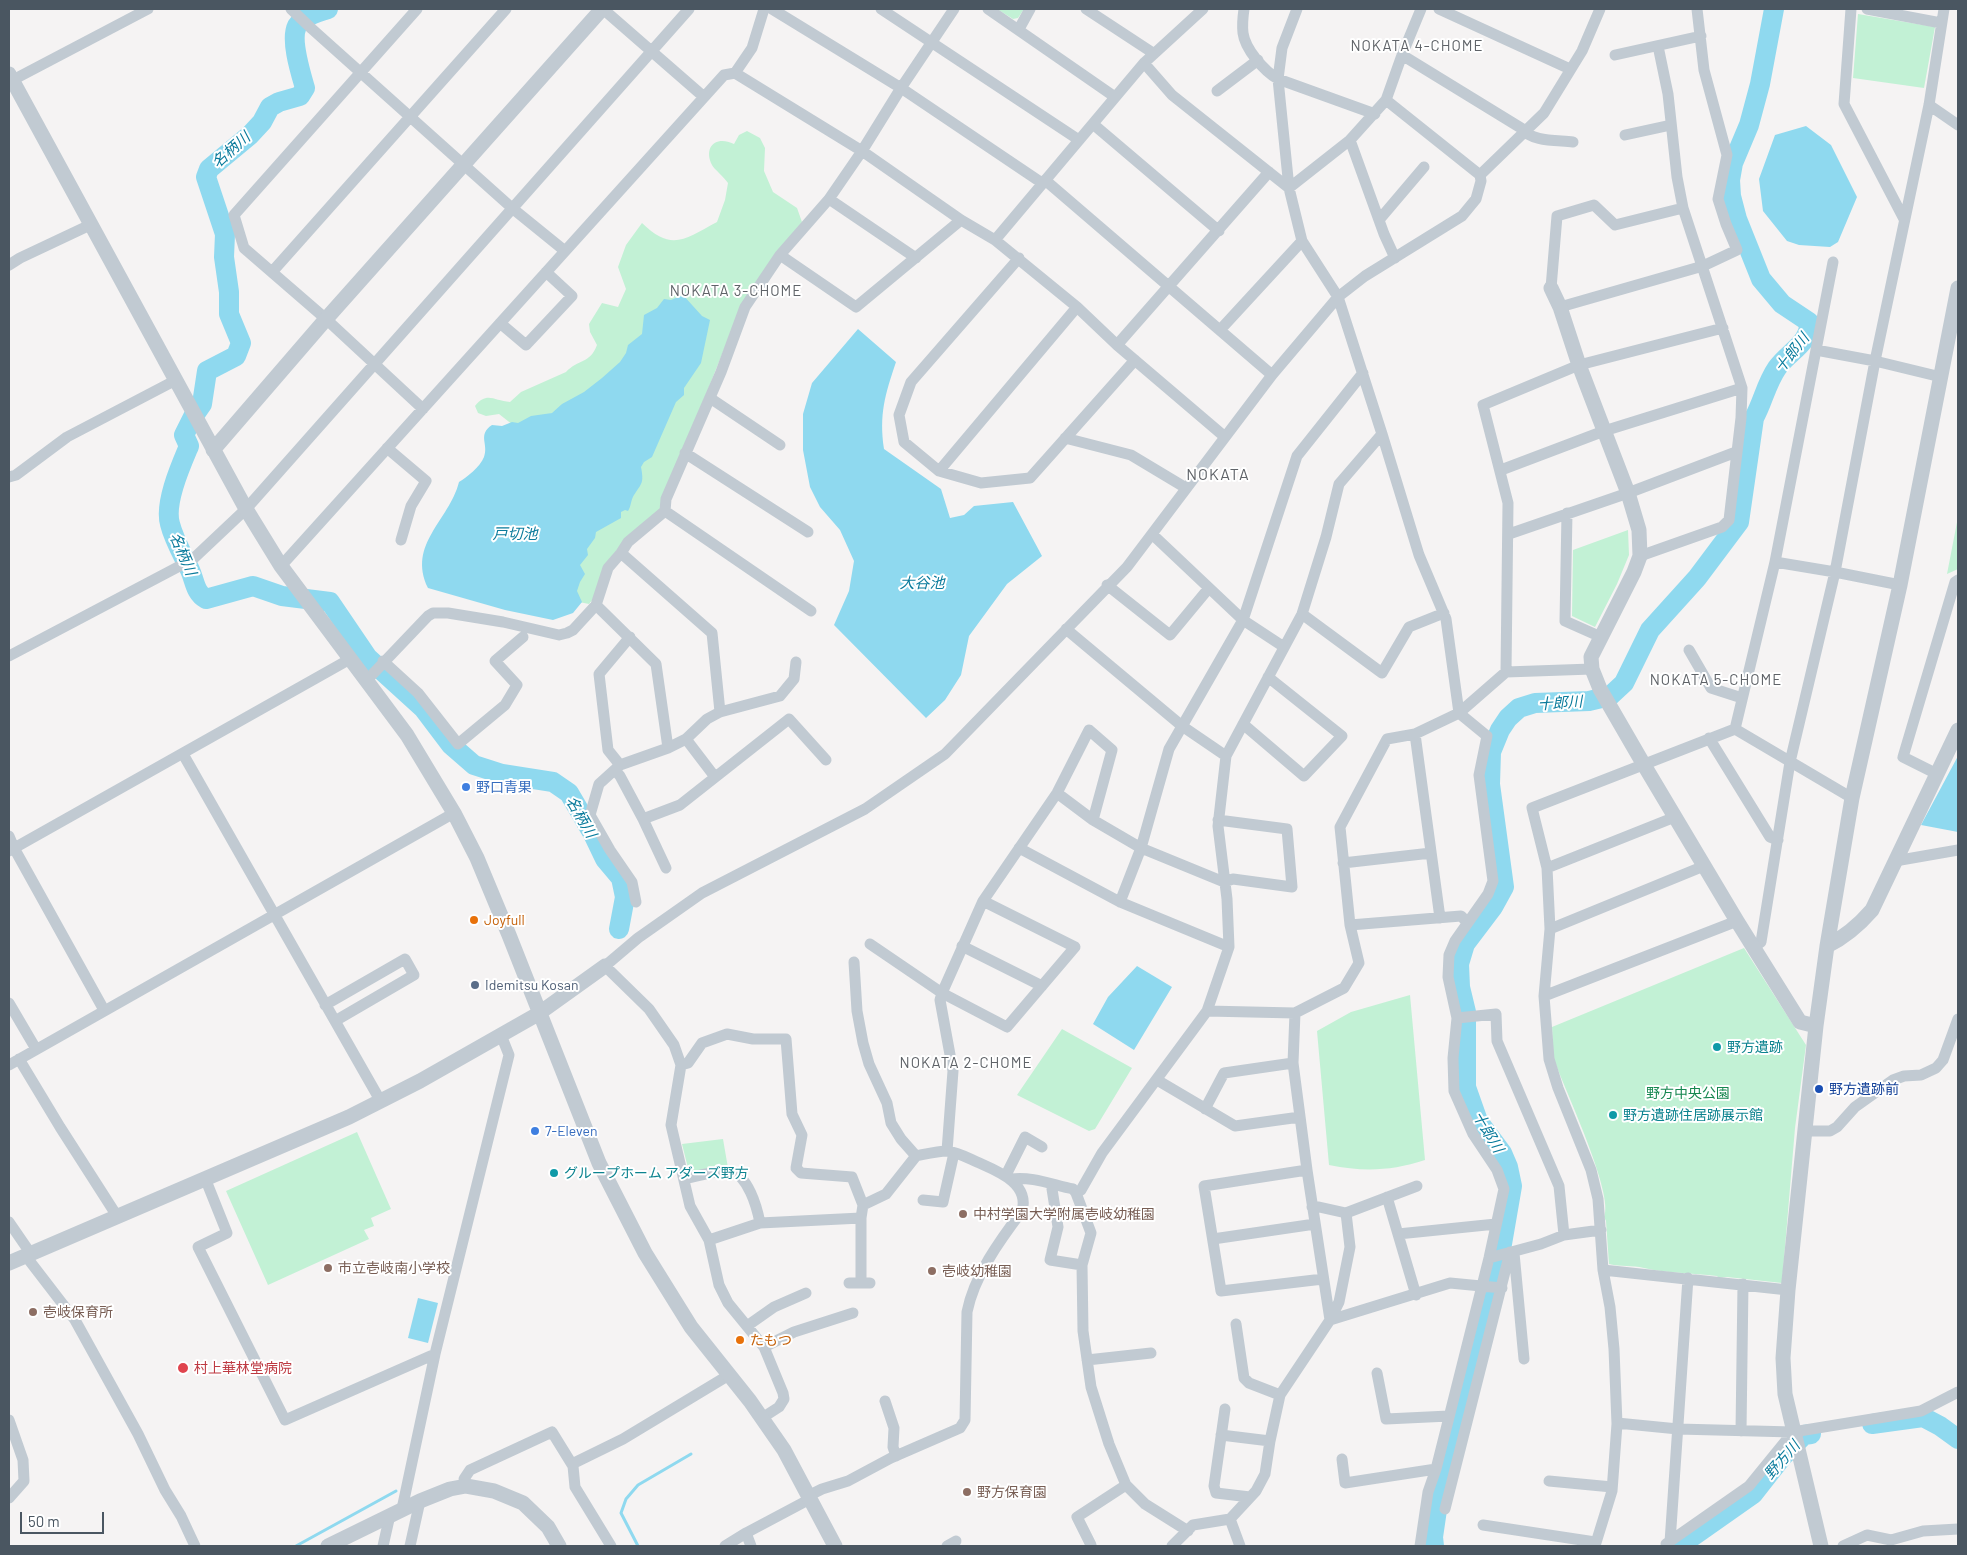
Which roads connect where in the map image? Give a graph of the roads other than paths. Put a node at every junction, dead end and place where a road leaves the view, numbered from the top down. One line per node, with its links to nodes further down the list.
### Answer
1 (148, 9): 39 (street)
2 (291, 9): 37 (street)
3 (417, 9): 37 (street)
4 (506, 9): 48 (street)
5 (602, 9): 30 (street); 58 (street)
6 (688, 9): 30 (street)
7 (764, 9): 38 (street)
8 (772, 9): 41 (street)
9 (880, 9): 28 (street)
10 (954, 9): 28 (street)
11 (988, 9): 26 (street)
12 (1030, 9): 26 (street)
13 (1086, 9): 31 (street)
14 (1244, 9): 34 (street)
15 (1297, 9): 40 (street)
16 (1421, 9): 32 (street)
17 (1439, 9): 36 (street)
18 (1697, 9): 27 (street)
19 (1851, 9): 67 (street)
20 (1867, 9): 24 (street)
21 (1944, 9): 25 (street)
22 (1196, 10): 31 (street)
23 (1595, 10): 36 (street)
24 (1882, 10): 25 (street)
25 (1941, 23): 46 (street)
26 (1019, 29): 44 (street)
27 (1701, 36): 29 (street); 81 (street)
28 (933, 42): 41 (street); 54 (street)
29 (1658, 46): 33 (street); 50 (street)
30 (652, 50): 43 (street); 65 (street)
31 (1153, 54): 35 (street)
32 (1402, 55): 45 (street); 52 (street)
33 (1615, 55)
34 (1258, 60): 40 (street); 42 (street)
35 (1144, 63): 44 (street); 60 (street)
36 (1570, 69): 52 (street)
37 (361, 72): 48 (street); 82 (street)
38 (735, 73): 43 (street); 57 (street)
39 (10, 78): 70 (street)
40 (1278, 79): 47 (street); 63 (street)
41 (901, 88): 57 (street); 62 (street)
42 (1217, 91)
43 (704, 97): 74 (street)
44 (1115, 97): 49 (street)
45 (1386, 100): 47 (street); 61 (street)
46 (1929, 105): 51 (street); 67 (street)
47 (1375, 114): 55 (street)
48 (410, 117): 58 (street); 82 (street)
49 (1093, 124): 54 (street); 71 (street)
50 (1671, 124): 53 (street); 66 (street)
51 (1958, 125)
52 (1525, 133): 56 (street); 61 (street)
53 (1625, 135)
54 (1079, 140): 62 (street)
55 (1350, 140): 63 (street); 69 (street)
56 (1573, 142)
57 (862, 152): 64 (street); 68 (street)
58 (464, 163): 65 (street); 90 (street)
59 (1424, 167): 69 (street)
60 (1269, 172): 63 (street); 71 (street)
61 (1480, 175): 78 (street)
62 (1044, 181): 72 (street); 84 (street)
63 (1289, 188): 73 (street)
64 (829, 199): 75 (street); 76 (street)
65 (512, 208): 74 (street); 98 (street)
66 (1683, 208): 81 (street); 85 (street)
67 (1904, 219): 97 (street)
68 (961, 220): 72 (street); 76 (street)
69 (1379, 220): 78 (street)
70 (90, 224): 80 (street); 103 (street)
71 (1219, 230): 84 (street)
72 (995, 240): 77 (street)
73 (1302, 241): 87 (street); 93 (street)
74 (564, 251): 83 (street)
75 (780, 255): 76 (street); 105 (street)
76 (916, 258)
77 (1019, 258): 89 (street); 117 (street)
78 (1395, 258): 87 (street)
79 (1833, 262): 95 (street)
80 (9, 265)
81 (1703, 266): 88 (street); 92 (street)
82 (272, 272): 90 (street)
83 (546, 272): 91 (street); 91 (street)
84 (1170, 287): 93 (street); 94 (street)
85 (1551, 288): 88 (street)
86 (1958, 288): 102 (street)
87 (1338, 298): 100 (street); 101 (street)
88 (1560, 307): 99 (street)
89 (1077, 308): 94 (street); 117 (street)
90 (326, 319): 98 (street); 113 (street)
91 (500, 323): 106 (street)
92 (1723, 328): 99 (street); 104 (street)
93 (1220, 330): 101 (street)
94 (1117, 345): 96 (street)
95 (1816, 350): 97 (street); 130 (street)
96 (1135, 360): 109 (street); 110 (street)
97 (1875, 361): 102 (street); 132 (street)
98 (374, 364): 106 (street); 121 (street)
99 (1579, 365): 107 (street); 116 (street)
100 (1362, 373): 108 (street); 141 (street)
101 (1272, 375): 109 (street)
102 (1941, 377): 135 (street)
103 (179, 385): 113 (street); 118 (street)
104 (1742, 388): 107 (street); 115 (street)
105 (710, 398): 111 (street); 114 (street)
106 (422, 409): 112 (street)
107 (1604, 431): 116 (street); 120 (street)
108 (1382, 434): 139 (street); 140 (street)
109 (1225, 437): 119 (street)
110 (1065, 438): 117 (street); 119 (street)
111 (780, 445)
112 (387, 448): 127 (street); 131 (street)
113 (214, 450): 121 (street)
114 (685, 452): 122 (street); 124 (street)
115 (1736, 452): 120 (street); 129 (street)
116 (1501, 470): 125 (street)
117 (939, 471)
118 (9, 477)
119 (1186, 488): 126 (street)
120 (1628, 493): 123 (street); 129 (street)
121 (246, 509): 131 (street); 148 (street)
122 (665, 511): 128 (street); 138 (street)
123 (1567, 513): 125 (street); 145 (street)
124 (808, 532)
125 (1509, 534): 153 (street)
126 (1153, 535): 134 (street); 136 (street)
127 (401, 540)
128 (621, 553): 137 (street); 157 (street)
129 (1640, 556): 145 (street)
130 (1775, 562): 132 (street); 156 (street)
131 (281, 566): 149 (street)
132 (1835, 572): 135 (street); 170 (street)
133 (1958, 580): 173 (street)
134 (1107, 585): 136 (street); 142 (street)
135 (1900, 585): 176 (street)
136 (1209, 588): 141 (street)
137 (596, 605): 144 (street); 150 (street)
138 (811, 611)
139 (1444, 613): 140 (street); 158 (street)
140 (1302, 614): 146 (street)
141 (1243, 620): 146 (street); 160 (street)
142 (1066, 629): 160 (street); 210 (street)
143 (523, 637): 150 (street)
144 (630, 637): 166 (street); 172 (street)
145 (1601, 637): 152 (street)
146 (1284, 648): 155 (street)
147 (1689, 650): 156 (street)
148 (9, 656)
149 (350, 659): 154 (street); 167 (street)
150 (384, 662): 154 (street)
151 (796, 662): 157 (street)
152 (1592, 669): 153 (street); 171 (street)
153 (1506, 672): 158 (street)
154 (371, 675): 177 (street)
155 (1268, 677): 159 (street); 159 (street)
156 (1742, 698): 161 (street)
157 (720, 712): 165 (street)
158 (1459, 713): 163 (street); 201 (street)
159 (1244, 724): 168 (street)
160 (1182, 726): 168 (street); 185 (street)
161 (1735, 729): 164 (street); 170 (street)
162 (1958, 730): 173 (street)
163 (1415, 734): 188 (street); 190 (street)
164 (1710, 738): 171 (street); 183 (street)
165 (686, 739): 166 (street); 174 (street)
166 (668, 748): 172 (street)
167 (183, 754): 186 (street); 198 (street)
168 (1226, 756): 181 (street)
169 (826, 760): 174 (street)
170 (1790, 762): 176 (street); 183 (street)
171 (1644, 765): 178 (street); 193 (street)
172 (618, 768): 179 (street); 196 (street)
173 (1937, 774): 189 (street)
174 (715, 777): 179 (street)
175 (1057, 793): 180 (street); 180 (street); 184 (street)
176 (1852, 798): 206 (street)
177 (454, 813): 198 (street); 219 (street)
178 (1675, 817): 191 (street); 193 (street)
179 (643, 820): 192 (street)
180 (1093, 820): 185 (street)
181 (1218, 820): 194 (street); 194 (street)
182 (9, 836): 186 (street)
183 (1778, 840): 208 (street)
184 (1019, 848): 195 (street); 197 (street)
185 (1141, 848): 194 (street); 197 (street)
186 (11, 850): 216 (street)
187 (1958, 850): 189 (street)
188 (1431, 853): 190 (street); 199 (street)
189 (1895, 861): 206 (street)
190 (1343, 864): 202 (street)
191 (1704, 866): 200 (street); 203 (street)
192 (666, 868)
193 (1547, 868): 203 (street)
194 (1224, 882): 207 (street)
195 (983, 901): 205 (street); 211 (street)
196 (636, 902)
197 (1120, 902): 207 (street)
198 (274, 916): 215 (street); 216 (street)
199 (1440, 918): 201 (street); 202 (street)
200 (1737, 921): 208 (street); 213 (street)
201 (1467, 922): 220 (street)
202 (1350, 925): 218 (street)
203 (1550, 929): 213 (street)
204 (870, 944): 212 (street)
205 (962, 946): 211 (street); 212 (street)
206 (1827, 946): 223 (street)
207 (1229, 947): 217 (street)
208 (1754, 947): 223 (street)
209 (854, 962): 237 (street)
210 (606, 966): 219 (street); 229 (street)
211 (1042, 986): 212 (street)
212 (942, 993): 236 (street)
213 (1544, 996): 256 (street)
214 (9, 1003): 225 (street)
215 (325, 1005): 222 (street); 222 (street)
216 (104, 1010): 225 (street)
217 (1207, 1011): 218 (street); 230 (street)
218 (1295, 1013): 227 (street)
219 (538, 1014): 224 (street); 286 (street)
220 (1457, 1018): 255 (street); 258 (street)
221 (1958, 1019): 234 (street)
222 (334, 1021): 231 (street)
223 (1816, 1026): 234 (street)
224 (501, 1035): 231 (street); 282 (street)
225 (36, 1049): 226 (street)
226 (19, 1059): 228 (street); 250 (street)
227 (1293, 1063): 232 (street); 233 (street)
228 (9, 1064)
229 (681, 1065): 241 (street); 247 (street)
230 (1157, 1080): 232 (street); 244 (street)
231 (380, 1100): 240 (street)
232 (1205, 1109): 233 (street)
233 (1300, 1117): 238 (street)
234 (1806, 1131): 273 (street)
235 (1042, 1147): 239 (street)
236 (950, 1152): 237 (street); 239 (street); 246 (street)
237 (916, 1156): 247 (street)
238 (1307, 1170): 248 (street); 259 (street)
239 (1008, 1177): 242 (street); 300 (street)
240 (205, 1178): 250 (street); 282 (street)
241 (684, 1179): 253 (street); 260 (street)
242 (1053, 1185): 244 (street); 265 (street)
243 (1417, 1186): 245 (street)
244 (1076, 1193): 265 (street)
245 (1387, 1197): 249 (street); 257 (street)
246 (923, 1200)
247 (863, 1205): 251 (street)
248 (1312, 1207): 249 (street); 254 (street)
249 (1346, 1212): 277 (street)
250 (117, 1216): 262 (street)
251 (861, 1218): 253 (street); 269 (street)
252 (9, 1222): 262 (street)
253 (760, 1223): 260 (street)
254 (1315, 1224): 259 (street); 268 (street)
255 (1496, 1224): 257 (street); 263 (street)
256 (1601, 1230): 258 (street); 266 (street)
257 (1398, 1234): 275 (street)
258 (1564, 1235): 261 (street)
259 (1213, 1239): 268 (street)
260 (709, 1240): 279 (street)
261 (1512, 1252): 263 (street); 272 (street); 283 (street)
262 (28, 1254): 264 (street); 322 (street)
263 (1489, 1258): 271 (street)
264 (9, 1262)
265 (1082, 1265): 284 (street)
266 (1603, 1270): 267 (street); 294 (street)
267 (1688, 1278): 270 (street); 295 (street)
268 (1323, 1279): 277 (street)
269 (849, 1283)
270 (1743, 1284): 273 (street); 296 (street)
271 (1482, 1286): 272 (street); 275 (street); 291 (street)
272 (1502, 1288): 312 (street)
273 (1788, 1290): 297 (street)
274 (806, 1293): 279 (street)
275 (1416, 1294): 277 (street)
276 (853, 1313): 280 (street)
277 (1330, 1320): 288 (street)
278 (1236, 1324): 288 (street)
279 (747, 1326): 280 (street)
280 (764, 1347): 292 (street)
281 (1151, 1353): 284 (street)
282 (435, 1354): 313 (street)
283 (1524, 1359)
284 (1087, 1360): 305 (street)
285 (1377, 1373): 291 (street)
286 (729, 1375): 292 (street); 302 (street)
287 (1958, 1392): 297 (street)
288 (1280, 1395): 299 (street)
289 (885, 1400): 300 (street)
290 (1225, 1410): 298 (street)
291 (1449, 1416): 303 (street)
292 (762, 1418): 310 (street)
293 (9, 1420): 309 (street)
294 (1617, 1422): 295 (street); 307 (street)
295 (1678, 1429): 296 (street); 320 (street)
296 (1741, 1431): 297 (street)
297 (1793, 1432): 320 (street); 334 (street)
298 (1221, 1435): 299 (street); 308 (street)
299 (1270, 1441): 308 (street)
300 (896, 1456): 310 (street)
301 (1342, 1459): 303 (street)
302 (572, 1464): 306 (street); 327 (street)
303 (1436, 1469): 333 (street)
304 (1550, 1481): 307 (street)
305 (1126, 1485): 317 (street); 321 (street)
306 (466, 1486): 311 (street); 326 (street)
307 (1612, 1487): 319 (street)
308 (1250, 1497): 314 (street)
309 (9, 1498)
310 (809, 1498): 318 (street); 330 (street)
311 (420, 1501): 313 (street); 325 (street)
312 (1445, 1509)
313 (396, 1512): 323 (street); 324 (street)
314 (1230, 1519): 317 (street); 332 (street)
315 (1483, 1525): 319 (street)
316 (1958, 1529): 335 (street)
317 (1188, 1531): 331 (street)
318 (746, 1533): 328 (street); 329 (street)
319 (1595, 1544)
320 (1667, 1544)
321 (1091, 1545)
322 (194, 1546)
323 (328, 1546)
324 (383, 1546)
325 (410, 1546)
326 (559, 1546)
327 (611, 1546)
328 (726, 1546)
329 (751, 1546)
330 (835, 1546)
331 (1172, 1546)
332 (1240, 1546)
333 (1420, 1546)
334 (1821, 1546)
335 (1843, 1546)

